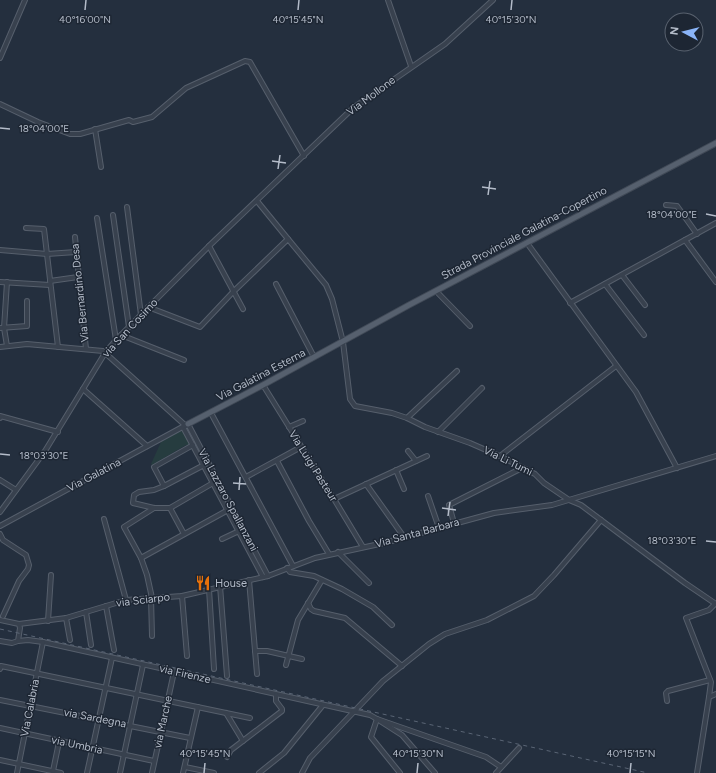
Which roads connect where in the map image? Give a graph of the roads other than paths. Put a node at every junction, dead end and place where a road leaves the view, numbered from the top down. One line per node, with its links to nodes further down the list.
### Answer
1 (25, 0): 4 (street)
2 (388, 0): 5 (street)
3 (493, 0): 5 (street, Via Mollone)
4 (0, 58)
5 (411, 66): 9 (street, Via Mollone)
6 (0, 104): 7 (street)
7 (95, 129): 9 (street); 10 (street)
8 (716, 143): 22 (main road, Strada Provinciale Galatina-Copertino)
9 (304, 156): 11 (street, Via Mollone)
10 (101, 167)
11 (257, 201): 20 (street); 23 (street, via San Cosimo)
12 (666, 206): 18 (street)
13 (127, 207): 42 (street)
14 (113, 215): 44 (street)
15 (97, 218): 48 (street)
16 (716, 223): 18 (street)
17 (26, 228): 26 (street)
18 (697, 234): 21 (street)
19 (75, 236): 25 (street, Via Bernardino Desa)
20 (288, 239): 36 (street); 49 (street)
21 (685, 240): 27 (street); 31 (street)
22 (527, 243): 35 (main road, Strada Provinciale Galatina-Copertino); 38 (street)
23 (209, 246): 36 (street); 40 (street, via San Cosimo)
24 (0, 250): 26 (street)
25 (76, 252): 26 (street); 28 (street, Via Bernardino Desa)
26 (47, 254): 32 (street)
27 (622, 275): 34 (street); 39 (street)
28 (78, 277): 32 (street); 53 (street, Via Bernardino Desa)
29 (0, 282): 30 (street)
30 (7, 282): 32 (street); 45 (street)
31 (716, 282)
32 (50, 283): 52 (street)
33 (276, 284): 55 (street)
34 (605, 284): 38 (street); 47 (street)
35 (436, 291): 43 (street); 49 (main road, Strada Provinciale Galatina-Copertino)
36 (233, 292): 40 (street); 41 (street)
37 (27, 301): 45 (street)
38 (570, 303): 57 (street)
39 (645, 305)
40 (148, 307): 42 (street, via San Cosimo)
41 (243, 308)
42 (141, 315): 44 (street, via San Cosimo)
43 (470, 326)
44 (129, 327): 46 (street, via San Cosimo)
45 (2, 328): 51 (street)
46 (121, 335): 48 (street, via San Cosimo); 56 (street)
47 (644, 335)
48 (116, 340): 54 (street, via San Cosimo)
49 (343, 342): 55 (main road, Via Galatina Esterna); 64 (street, Via Li Tumi)
50 (0, 346): 51 (street)
51 (7, 346): 52 (street)
52 (58, 347): 53 (street)
53 (86, 349): 54 (street)
54 (105, 353): 61 (street, via San Cosimo); 66 (street)
55 (314, 358): 59 (main road, Via Galatina Esterna)
56 (184, 360)
57 (616, 366): 75 (street); 81 (street)
58 (457, 371): 64 (street)
59 (263, 385): 62 (main road, Via Galatina Esterna); 67 (street, Via Luigi Pasteur)
60 (482, 388): 69 (street)
61 (83, 389): 68 (street, via San Cosimo); 70 (street)
62 (211, 413): 66 (main road, Via Galatina Esterna); 83 (street)
63 (0, 417): 68 (street)
64 (407, 418): 69 (street, Via Li Tumi)
65 (303, 422): 67 (street)
66 (186, 426): 70 (street, Via Galatina); 71 (street, Via Lazzaro Spallanzani); 114 (street, Via Lazzaro Spallanzani)
67 (290, 427): 72 (street, Via Luigi Pasteur)
68 (58, 432): 89 (street, via San Cosimo)
69 (438, 432): 75 (street, Via Li Tumi)
70 (147, 446): 100 (street, Via Galatina)
71 (193, 446): 79 (street, Via Lazzaro Spallanzani); 87 (street)
72 (301, 447): 77 (street); 91 (street, Via Luigi Pasteur)
73 (408, 451): 78 (street)
74 (427, 456): 78 (street)
75 (500, 456): 80 (street, Via Li Tumi)
76 (716, 456): 81 (street, Via Santa Barbara)
77 (277, 461): 83 (street); 109 (street)
78 (416, 461): 82 (street)
79 (204, 465): 85 (street, Via Lazzaro Spallanzani); 87 (street)
80 (522, 468): 92 (street, Via Li Tumi); 99 (street)
81 (677, 468): 92 (street, Via Santa Barbara)
82 (396, 470): 86 (street); 88 (street)
83 (246, 477): 111 (street)
84 (0, 480): 89 (street)
85 (214, 484): 94 (street); 95 (street, Via Lazzaro Spallanzani)
86 (366, 484): 91 (street); 105 (street)
87 (164, 486): 93 (street)
88 (404, 489)
89 (16, 490): 96 (street, via San Cosimo)
90 (428, 496): 101 (street)
91 (334, 499): 107 (street, Via Luigi Pasteur)
92 (569, 500): 98 (street, Via Li Tumi); 99 (street, Via Santa Barbara)
93 (154, 508): 94 (street); 110 (street)
94 (170, 508): 104 (street)
95 (228, 510): 102 (street, Via Lazzaro Spallanzani); 104 (street)
96 (0, 512)
97 (104, 519): 122 (street)
98 (601, 520): 124 (street, Via Li Tumi); 147 (street)
99 (454, 524): 101 (street, Via Santa Barbara)
100 (0, 526)
101 (439, 528): 105 (street, Via Santa Barbara)
102 (239, 531): 106 (street); 114 (street, Via Lazzaro Spallanzani)
103 (0, 534): 127 (street)
104 (184, 534): 110 (street)
105 (404, 538): 107 (street, Via Santa Barbara)
106 (222, 539)
107 (363, 547): 108 (street, Via Santa Barbara)
108 (338, 552): 109 (street, Via Santa Barbara); 117 (street)
109 (329, 554): 111 (street, Via Santa Barbara)
110 (141, 558): 121 (street)
111 (293, 566): 112 (street, Via Santa Barbara)
112 (287, 568): 114 (street, Via Santa Barbara); 116 (street)
113 (51, 575): 130 (street)
114 (265, 576): 115 (street, via Sciarpo)
115 (249, 580): 118 (street, via Sciarpo); 140 (street)
116 (322, 580): 123 (street); 132 (street)
117 (369, 583)
118 (220, 586): 119 (street, via Sciarpo); 153 (street)
119 (209, 589): 120 (street, via Sciarpo); 149 (street)
120 (182, 596): 121 (street, via Sciarpo); 141 (street)
121 (151, 598): 122 (street, via Sciarpo); 133 (street)
122 (126, 600): 125 (street, via Sciarpo)
123 (308, 603): 142 (street); 147 (street)
124 (715, 604): 154 (street)
125 (106, 606): 126 (street, via Sciarpo); 139 (street)
126 (86, 612): 128 (street, via Sciarpo); 138 (street)
127 (3, 616)
128 (66, 618): 130 (street, via Sciarpo); 134 (street)
129 (0, 620): 131 (street)
130 (48, 621): 131 (street, via Sciarpo)
131 (19, 624): 136 (street)
132 (392, 625)
133 (152, 636)
134 (70, 640)
135 (0, 641): 136 (street, via Firenze)
136 (18, 641): 137 (street, via Firenze)
137 (43, 642): 143 (street, via Firenze); 151 (street, Via Calabria)
138 (91, 645)
139 (114, 650)
140 (255, 651): 142 (street); 152 (street)
141 (187, 656)
142 (288, 656): 144 (street); 146 (street)
143 (112, 658): 145 (street, via Firenze); 155 (street)
144 (302, 659)
145 (143, 665): 150 (street, via Firenze); 157 (street)
146 (286, 665)
147 (402, 666): 166 (street)
148 (0, 668): 151 (street)
149 (214, 669)
150 (174, 672): 158 (street, via Firenze); 161 (street, via Marche)
151 (36, 673): 155 (street); 164 (street, Via Calabria)
152 (257, 674)
153 (227, 676)
154 (710, 680): 159 (street); 162 (street)
155 (105, 687): 157 (street); 168 (street)
156 (716, 694): 159 (street)
157 (137, 695): 161 (street); 171 (street)
158 (276, 695): 163 (street, via Firenze); 178 (street)
159 (709, 696): 202 (street)
160 (0, 700): 164 (street, via Sardegna)
161 (167, 701): 165 (street); 174 (street, via Marche)
162 (667, 701)
163 (323, 705): 166 (street, via Firenze); 197 (street)
164 (30, 706): 168 (street, via Sardegna); 175 (street, Via Calabria)
165 (198, 707): 167 (street); 176 (street)
166 (353, 712): 170 (street, via Firenze); 198 (street)
167 (226, 713): 169 (street); 178 (street)
168 (98, 718): 171 (street, via Sardegna); 180 (street)
169 (250, 718)
170 (377, 719): 172 (street, via Firenze); 177 (street); 199 (street)
171 (130, 725): 174 (street, via Sardegna); 182 (street)
172 (401, 727): 177 (street); 188 (street, via Firenze)
173 (0, 728): 175 (street, via Umbria)
174 (161, 732): 176 (street, via Sardegna); 185 (street, via Marche)
175 (24, 734): 179 (street, via Umbria); 186 (street, Via Calabria)
176 (190, 738): 187 (street)
177 (404, 738): 200 (street)
178 (243, 741): 183 (street)
179 (59, 742): 180 (street, via Umbria); 189 (street)
180 (92, 748): 182 (street, via Umbria); 192 (street)
181 (519, 748): 188 (street)
182 (124, 755): 185 (street, via Umbria); 193 (street)
183 (227, 757)
184 (0, 760): 186 (street)
185 (154, 761): 194 (street, via Marche)
186 (18, 764): 189 (street); 190 (street, Via Calabria)
187 (185, 767): 195 (street); 196 (street)
188 (501, 767): 201 (street)
189 (53, 771): 191 (street)
190 (16, 773)
191 (61, 773)
192 (87, 773)
193 (120, 773)
194 (152, 773)
195 (183, 773)
196 (214, 773)
197 (259, 773)
198 (302, 773)
199 (400, 773)
200 (435, 773)
201 (496, 773)
202 (697, 773)

